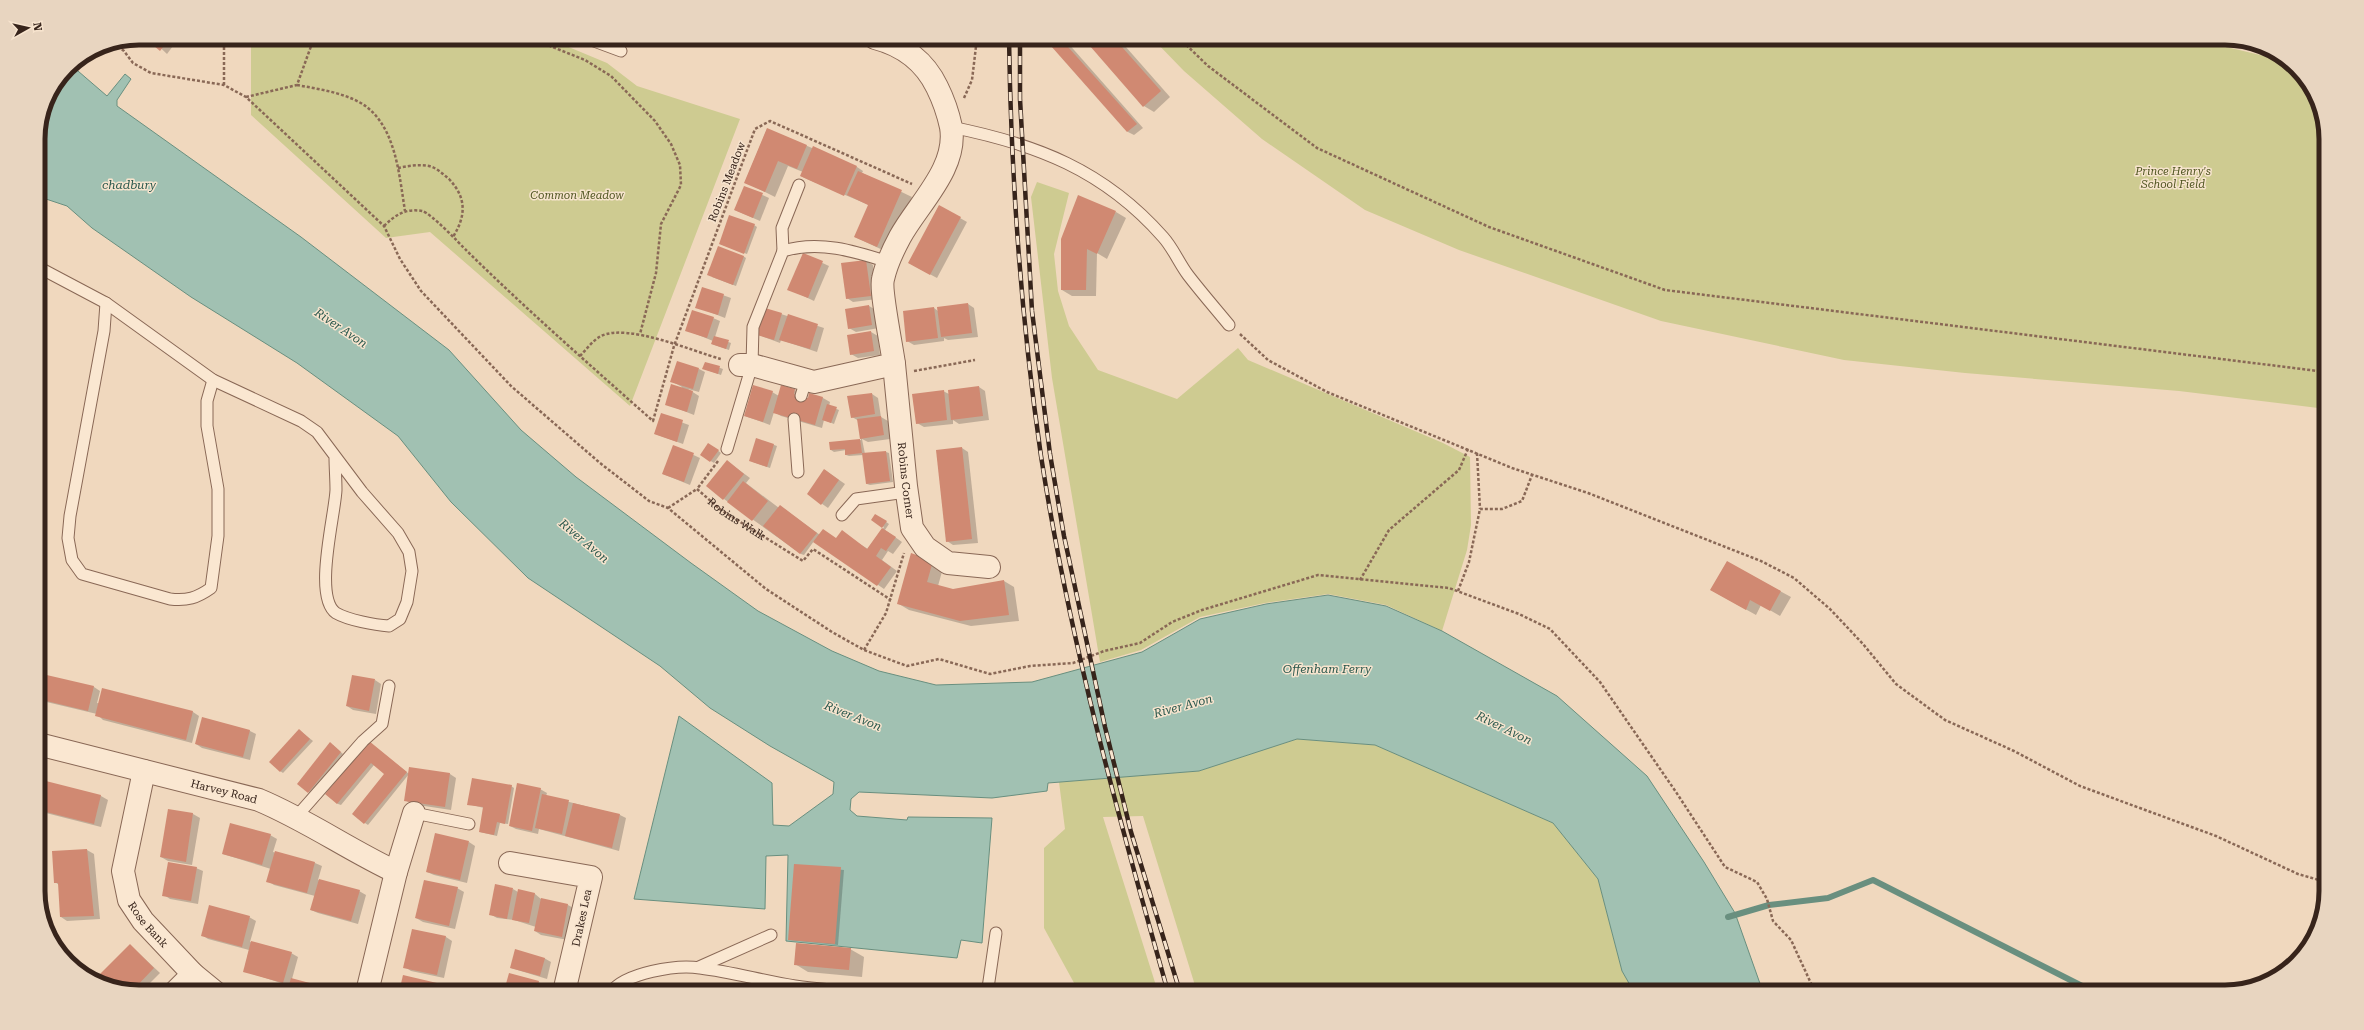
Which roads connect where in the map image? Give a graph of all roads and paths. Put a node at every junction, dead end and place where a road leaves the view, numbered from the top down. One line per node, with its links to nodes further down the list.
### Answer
1 (224, 45): 10 (path)
2 (311, 45): 11 (path)
3 (548, 45): 25 (path)
4 (605, 45): 9 (lane)
5 (896, 45): 13 (street, Robins Corner)
6 (976, 45): 13 (path)
7 (1186, 45): 31 (path)
8 (119, 47): 10 (path)
9 (621, 51)
10 (224, 85): 12 (path)
11 (297, 85): 12 (path); 14 (path)
12 (246, 97): 18 (path)
13 (951, 127): 16 (street, Robins Corner); 24 (lane)
14 (398, 168): 17 (path); 19 (path)
15 (799, 185): 20 (lane)
16 (929, 191): 21 (street, Robins Corner); 26 (path, Robins Meadow)
17 (405, 211): 18 (path); 19 (path)
18 (384, 226): 42 (path)
19 (453, 237): 27 (path)
20 (783, 251): 21 (lane); 29 (lane)
21 (888, 262): 30 (street, Robins Corner)
22 (45, 271): 23 (lane)
23 (106, 303): 32 (lane); 32 (lane)
24 (1229, 325): 35 (path)
25 (640, 334): 26 (path); 27 (path)
26 (674, 346): 27 (path, Robins Meadow); 29 (path)
27 (580, 356)
28 (975, 360): 30 (path)
29 (746, 365): 30 (street); 34 (lane)
30 (895, 369): 41 (street, Robins Corner)
31 (2319, 371)
32 (213, 380): 37 (lane)
33 (794, 419): 38 (lane)
34 (727, 449): 40 (path, Robins Walk)
35 (1468, 449): 36 (path); 47 (path)
36 (1477, 453): 39 (path); 43 (path)
37 (335, 457): 37 (lane)
38 (798, 472)
39 (1532, 475): 43 (path); 59 (path)
40 (697, 489): 42 (path); 49 (path, Robins Walk)
41 (906, 492): 44 (lane); 45 (street, Robins Corner)
42 (668, 508): 50 (path)
43 (1480, 509): 48 (path)
44 (842, 515)
45 (912, 528): 46 (street, Robins Corner); 49 (path)
46 (989, 567)
47 (1360, 580): 48 (path); 50 (path)
48 (1458, 591): 71 (path)
49 (891, 600): 50 (path)
50 (864, 650)
51 (389, 686): 55 (lane)
52 (45, 746): 53 (street, Harvey Road)
53 (144, 771): 55 (street, Harvey Road); 63 (street, Rose Bank)
54 (414, 813): 56 (lane); 58 (street)
55 (297, 816): 58 (street, Harvey Road)
56 (469, 824)
57 (510, 863): 67 (street, Drakes Lea)
58 (396, 872): 66 (street)
59 (2319, 880)
60 (996, 933): 70 (lane)
61 (771, 936): 62 (lane)
62 (699, 968): 68 (lane); 69 (lane)
63 (194, 974): 64 (street); 65 (street, Rose Bank)
64 (182, 985)
65 (207, 985)
66 (369, 985)
67 (566, 985)
68 (620, 985)
69 (791, 985)
70 (988, 985)
71 (1812, 985)

